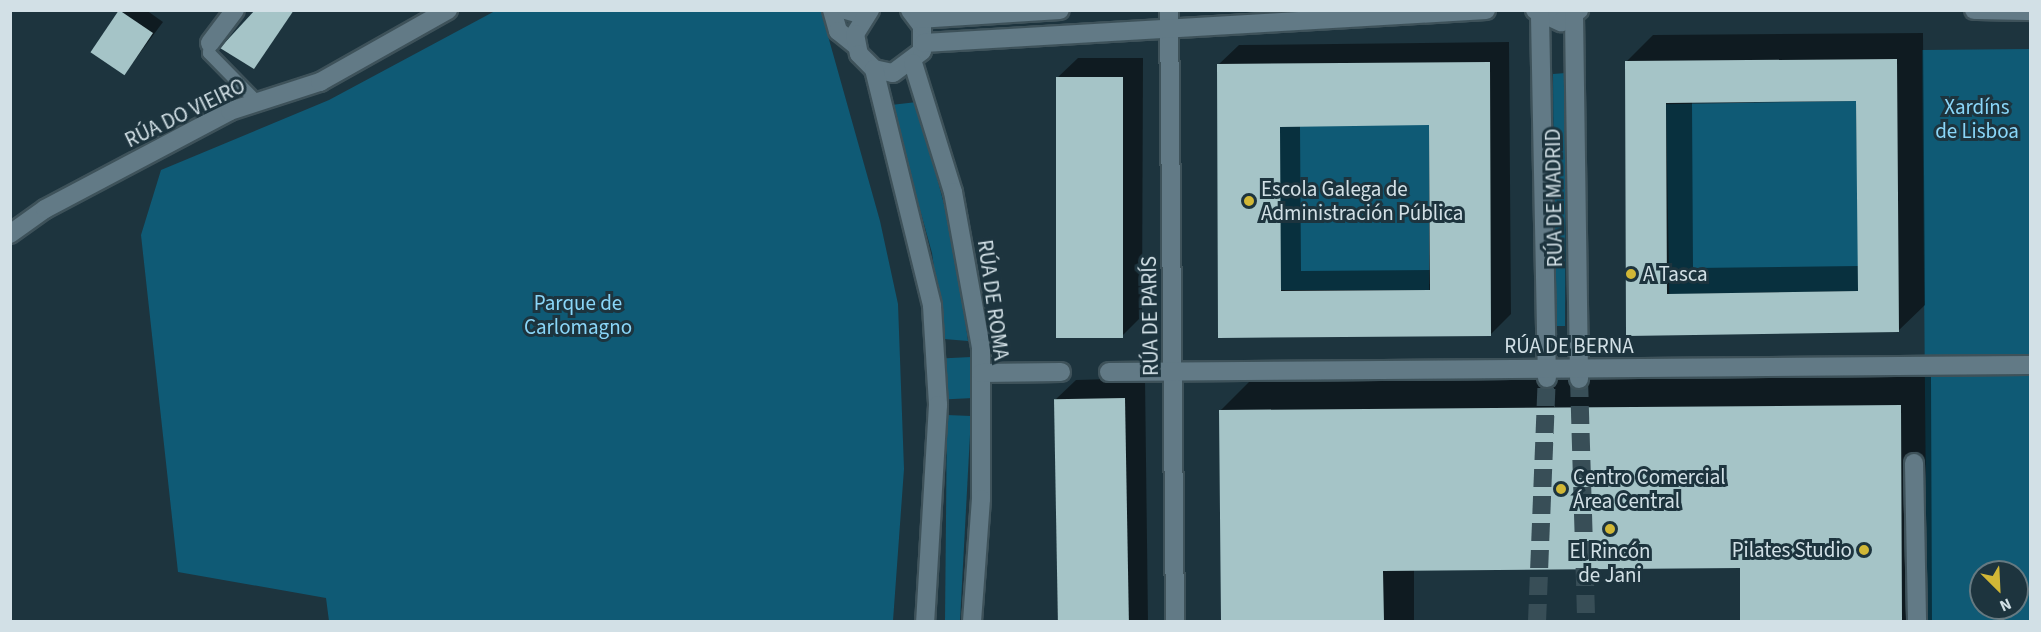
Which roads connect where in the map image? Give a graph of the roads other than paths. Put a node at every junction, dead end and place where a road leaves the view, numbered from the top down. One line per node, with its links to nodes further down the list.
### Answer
1 (235, 10): 13 (street)
2 (448, 10): 18 (street, RÚA DO VIEIRO)
3 (832, 10): 15 (street)
4 (1060, 10): 11 (street)
5 (1486, 10): 12 (street)
6 (1974, 10): 7 (street)
7 (2031, 11)
8 (861, 12): 15 (street)
9 (1538, 13): 10 (street); 25 (street, RÚA DE MADRID)
10 (1577, 13): 26 (street, RÚA DE MADRID)
11 (914, 15): 14 (street)
12 (1169, 20): 14 (street); 21 (street, RÚA DE PARÍS)
13 (210, 43): 18 (lane)
14 (924, 43): 16 (street)
15 (855, 45): 17 (street)
16 (913, 63): 17 (street); 24 (street, RÚA DE ROMA)
17 (874, 69): 28 (street)
18 (257, 102): 19 (street, RÚA DO VIEIRO)
19 (10, 234)
20 (2031, 365): 26 (street, RÚA DE BERNA)
21 (1173, 371): 23 (street, RÚA DE BERNA); 25 (street, RÚA DE BERNA); 32 (street, RÚA DE PARÍS)
22 (1061, 372): 24 (street)
23 (1109, 372)
24 (981, 373): 31 (street, RÚA DE ROMA)
25 (1547, 373): 26 (street, RÚA DE BERNA)
26 (1579, 373)
27 (1914, 463): 33 (street)
28 (931, 560): 29 (street); 30 (street)
29 (925, 621)
30 (936, 621)
31 (972, 621)
32 (1175, 621)
33 (1917, 621)

